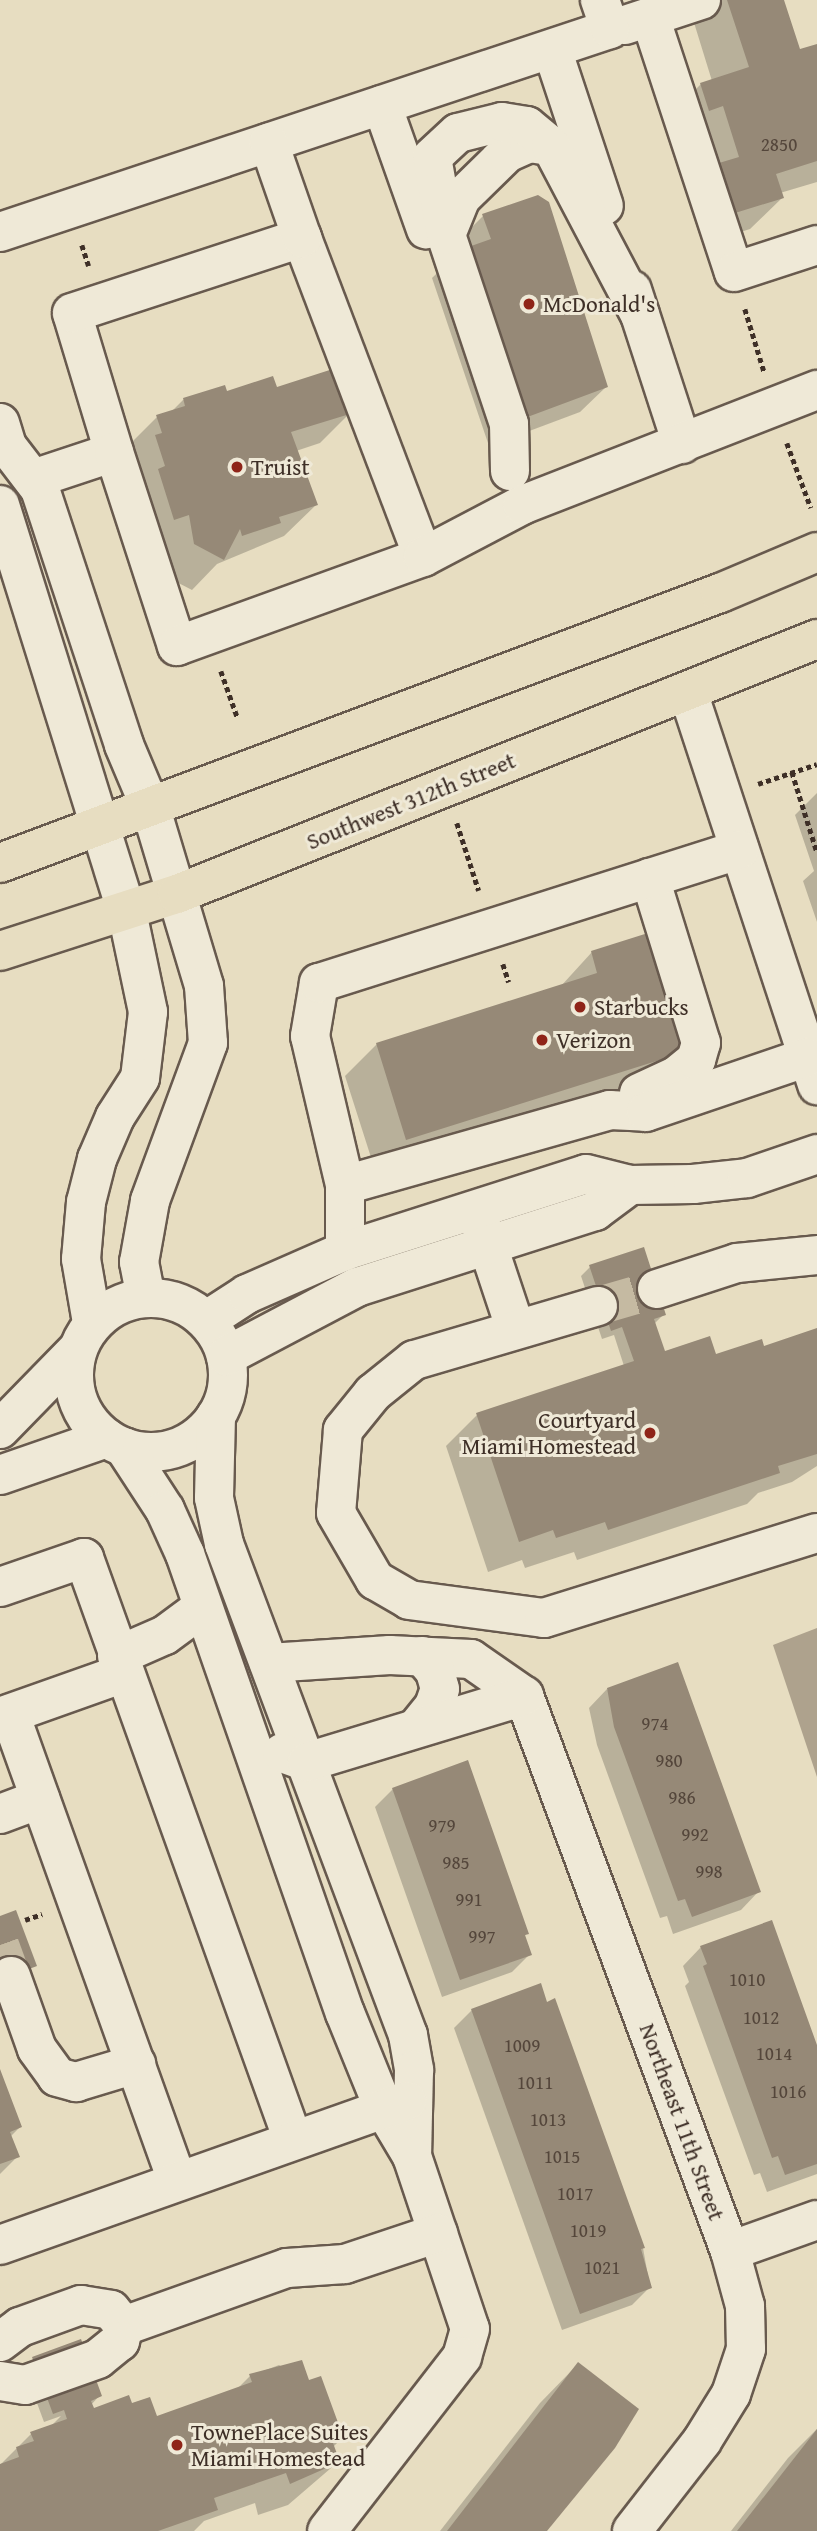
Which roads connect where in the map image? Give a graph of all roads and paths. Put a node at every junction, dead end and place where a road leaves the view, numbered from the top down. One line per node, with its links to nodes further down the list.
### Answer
1 (701, 0): 3 (street)
2 (605, 15): 3 (street); 4 (street)
3 (650, 17): 12 (street)
4 (551, 49): 5 (street); 14 (street)
5 (383, 105): 6 (street); 20 (street)
6 (269, 143): 8 (street); 11 (street)
7 (551, 146): 10 (street); 10 (street); 14 (street)
8 (69, 208): 9 (street); 13 (path)
9 (0, 232)
10 (446, 235): 20 (street)
11 (302, 238): 13 (street); 23 (street)
12 (817, 245)
13 (103, 303): 18 (street)
14 (640, 315): 17 (street)
15 (817, 390): 17 (street)
16 (3, 434): 19 (street)
17 (682, 444): 20 (street)
18 (114, 452): 19 (street); 24 (street)
19 (16, 484): 31 (street)
20 (516, 488): 23 (street)
21 (0, 505): 33 (street)
22 (817, 552): 31 (main road)
23 (423, 557): 24 (street)
24 (208, 635): 27 (path)
25 (817, 639): 26 (main road, Southwest 312th Street)
26 (688, 692): 34 (street); 38 (main road, Southwest 312th Street)
27 (237, 716)
28 (817, 764): 29 (path)
29 (792, 772): 30 (path); 35 (path)
30 (747, 788)
31 (151, 809): 33 (main road); 38 (street)
32 (456, 820): 39 (path)
33 (102, 826): 36 (main road); 40 (street)
34 (738, 850): 37 (street); 42 (street)
35 (817, 852)
36 (0, 863)
37 (650, 878): 43 (street); 45 (street)
38 (177, 894): 40 (main road, Southwest 312th Street); 52 (street)
39 (481, 896)
40 (127, 912): 41 (main road, Southwest 312th Street); 56 (street)
41 (0, 951)
42 (810, 1046): 43 (street)
43 (610, 1110): 45 (street)
44 (817, 1154): 46 (street)
45 (345, 1185): 49 (street)
46 (630, 1185): 47 (street); 48 (street)
47 (476, 1210): 48 (street); 49 (street)
48 (488, 1246): 55 (street); 57 (street)
49 (345, 1251): 54 (street)
50 (817, 1255): 51 (street)
51 (657, 1289)
52 (146, 1297): 54 (street); 56 (street)
53 (598, 1306): 55 (street)
54 (207, 1320): 57 (street)
55 (515, 1327): 62 (street)
56 (85, 1336): 59 (street); 60 (street)
57 (226, 1356): 58 (street)
58 (216, 1416): 60 (street); 66 (street)
59 (0, 1429)
60 (115, 1443): 61 (street); 64 (street)
61 (0, 1475)
62 (817, 1532)
63 (0, 1587): 67 (street)
64 (203, 1607): 67 (street); 69 (street)
65 (422, 1656): 66 (street); 68 (street); 71 (street)
66 (269, 1663): 72 (street)
67 (120, 1665): 70 (street); 78 (street)
68 (524, 1696): 71 (street); 83 (street, Northeast 11th Street)
69 (237, 1714): 72 (street); 77 (street)
70 (5, 1716): 73 (street)
71 (418, 1726): 72 (street)
72 (307, 1762): 77 (street)
73 (40, 1799): 74 (street); 76 (street)
74 (0, 1814)
75 (11, 1976): 76 (street)
76 (136, 2064): 79 (street)
77 (399, 2104): 78 (street); 81 (street)
78 (293, 2140): 79 (street)
79 (177, 2182): 82 (street)
80 (817, 2220): 83 (street)
81 (438, 2233): 84 (street); 87 (street)
82 (0, 2245)
83 (730, 2250): 88 (street, Northeast 11th Street)
84 (124, 2326): 85 (street); 86 (street)
85 (0, 2342)
86 (0, 2381)
87 (327, 2531)
88 (632, 2531)

